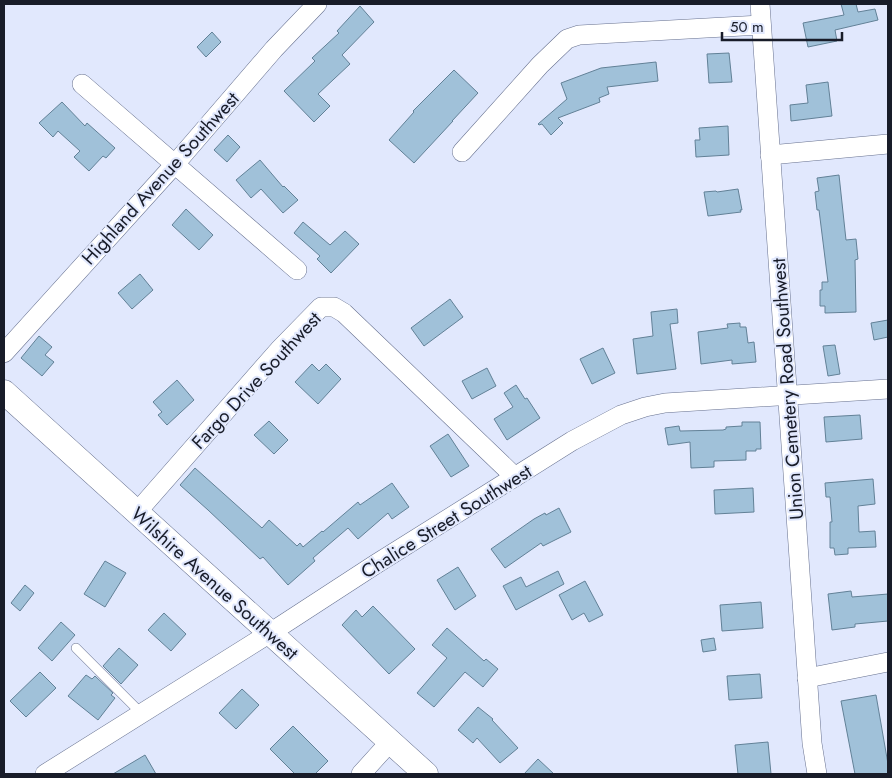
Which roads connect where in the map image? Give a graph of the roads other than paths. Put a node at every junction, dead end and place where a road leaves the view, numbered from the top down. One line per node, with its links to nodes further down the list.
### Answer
1 (317, 4): 8 (street, Highland Avenue Southwest)
2 (760, 4): 3 (street, Union Cemetery Road Southwest)
3 (761, 25): 6 (street); 7 (street, Union Cemetery Road Southwest)
4 (82, 84): 8 (street)
5 (888, 144): 7 (street)
6 (462, 152)
7 (770, 155): 13 (street, Union Cemetery Road Southwest)
8 (175, 164): 9 (street); 10 (street, Highland Avenue Southwest)
9 (297, 270)
10 (4, 353)
11 (888, 389): 13 (street, Chalice Street Southwest)
12 (4, 392): 15 (street, Wilshire Avenue Southwest)
13 (788, 395): 14 (street, Chalice Street Southwest); 19 (street, Union Cemetery Road Southwest)
14 (515, 477): 15 (street, Fargo Drive Southwest); 16 (street, Chalice Street Southwest)
15 (137, 512): 16 (street, Wilshire Avenue Southwest)
16 (270, 633): 20 (street, Chalice Street Southwest); 21 (street, Wilshire Avenue Southwest)
17 (76, 648): 20 (lane)
18 (888, 662): 19 (street)
19 (807, 678): 25 (street, Union Cemetery Road Southwest)
20 (142, 714): 22 (street, Chalice Street Southwest)
21 (390, 742): 23 (street); 24 (street, Wilshire Avenue Southwest)
22 (45, 774)
23 (361, 774)
24 (426, 774)
25 (817, 774)

